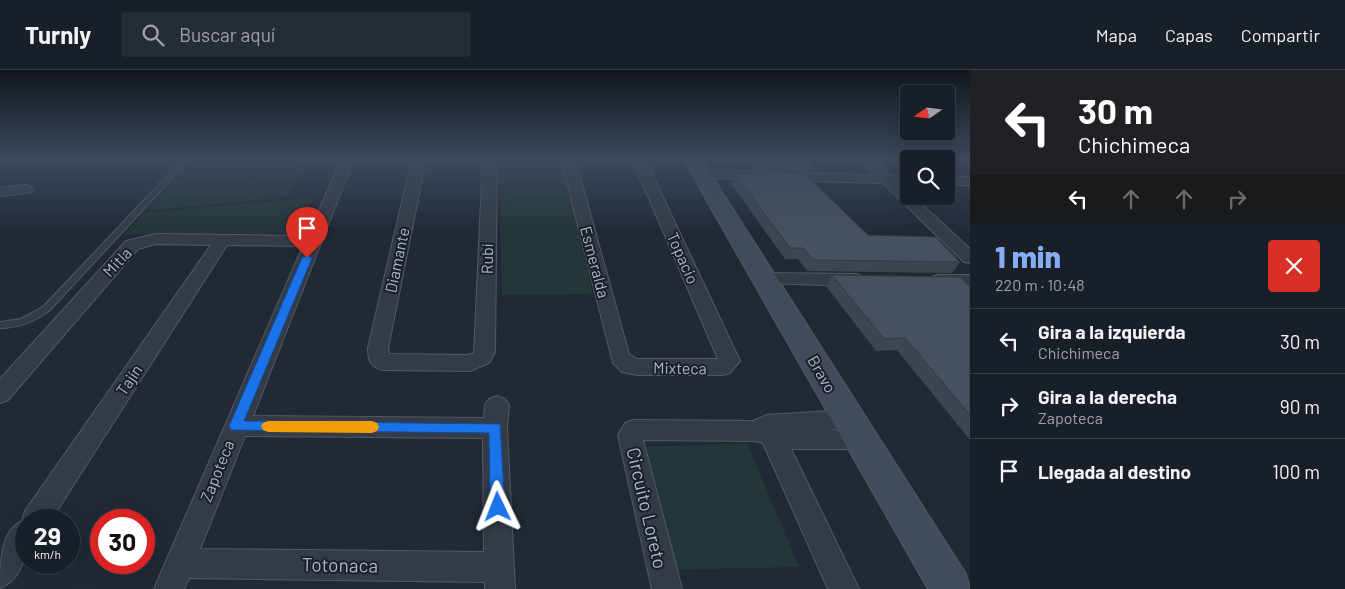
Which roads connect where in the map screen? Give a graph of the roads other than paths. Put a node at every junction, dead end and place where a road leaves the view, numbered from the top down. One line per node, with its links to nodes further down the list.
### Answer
1 (164, 183): 18 (lane)
2 (338, 183): 12 (street, Zapoteca)
3 (414, 183): 20 (street, Diamante)
4 (489, 183): 20 (street, Rubí)
5 (574, 183): 21 (street, Esmeralda)
6 (649, 183): 19 (street, Topacio)
7 (706, 183): 14 (main road, Bravo)
8 (890, 183): 13 (street)
9 (27, 189): 10 (street)
10 (0, 192)
11 (222, 239): 12 (street, Mitla); 22 (street, Mitla); 26 (street, Tajín)
12 (314, 241): 23 (street, Zapoteca)
13 (970, 258)
14 (766, 279): 15 (street); 24 (main road, Bravo)
15 (873, 280)
16 (921, 281): 17 (street)
17 (970, 281)
18 (0, 325)
19 (727, 356): 21 (street, Mixteca)
20 (482, 358)
21 (625, 363)
22 (0, 394)
23 (235, 426): 29 (street, Zapoteca); 30 (street)
24 (854, 429): 25 (street); 33 (main road, Bravo)
25 (766, 431): 31 (street, Circuito Loreto); 32 (street)
26 (42, 509)
27 (15, 550): 28 (street)
28 (0, 573)
29 (174, 576): 30 (street, Totonaca)
30 (500, 578)
31 (667, 589)
32 (844, 589)
33 (951, 589)

